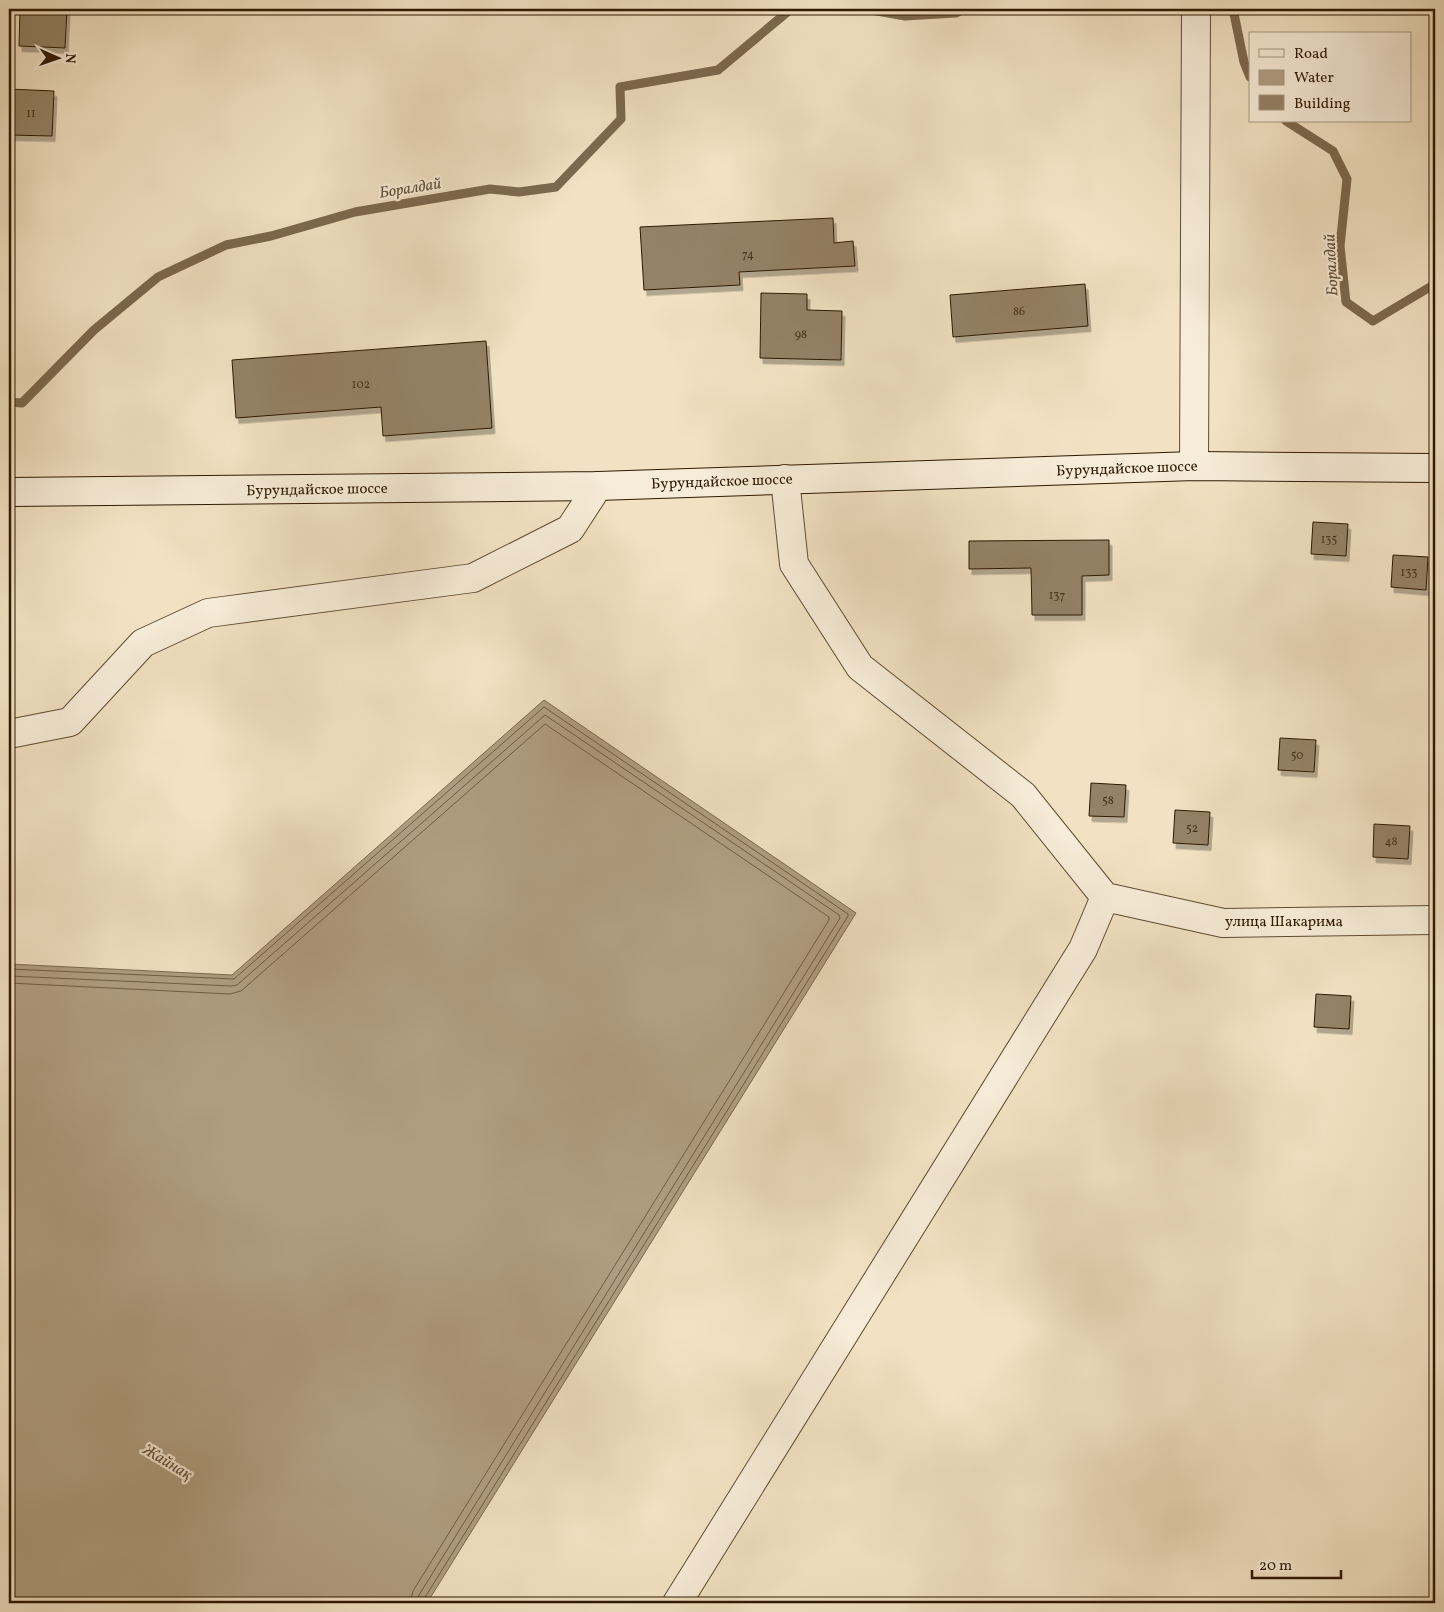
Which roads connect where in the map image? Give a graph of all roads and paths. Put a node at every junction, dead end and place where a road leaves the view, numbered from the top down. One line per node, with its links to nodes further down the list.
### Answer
1 (1196, 9): 2 (street)
2 (1194, 466): 3 (street, Бурундайское шоссе); 4 (street, Бурундайское шоссе)
3 (1435, 468)
4 (785, 479): 5 (street, Бурундайское шоссе); 8 (street)
5 (598, 486): 6 (street, Бурундайское шоссе); 7 (street)
6 (9, 492)
7 (9, 734)
8 (1104, 897): 9 (street, улица Шакарима); 10 (street)
9 (1435, 920)
10 (676, 1603)

